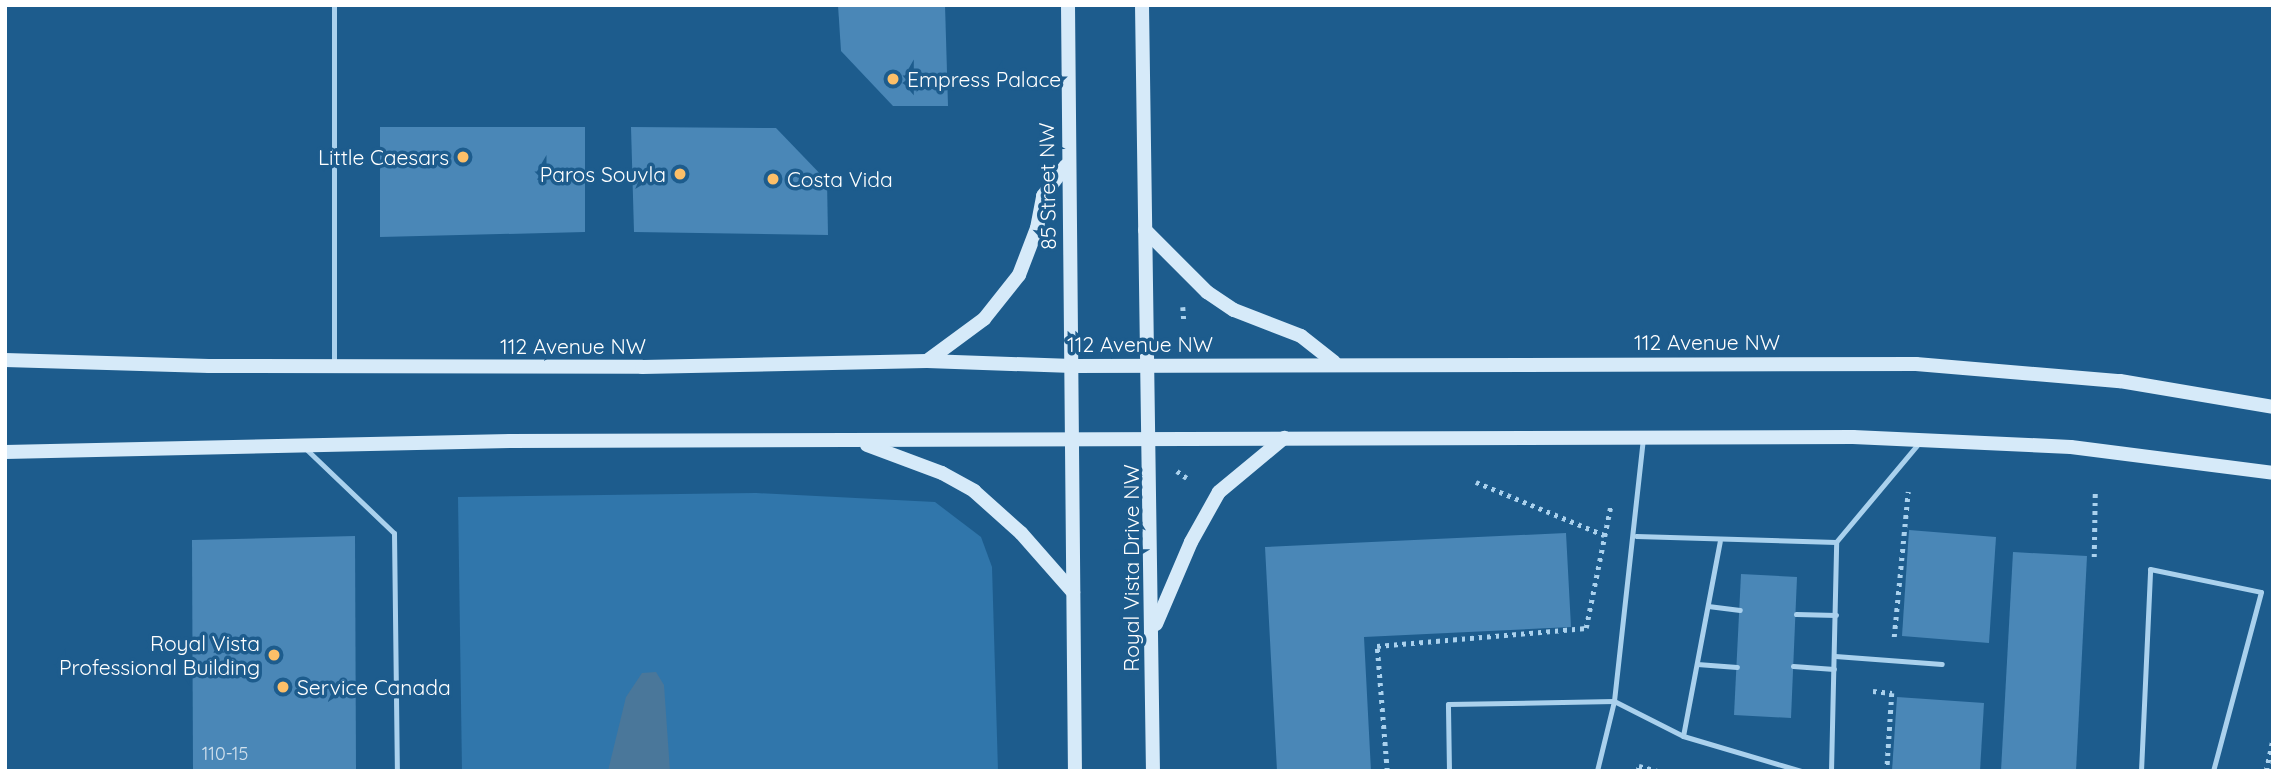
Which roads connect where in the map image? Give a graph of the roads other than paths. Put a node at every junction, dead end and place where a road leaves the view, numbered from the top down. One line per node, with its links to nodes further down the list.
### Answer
1 (334, 5): 10 (lane)
2 (1068, 5): 4 (street, 85 Street NW)
3 (1142, 5): 5 (street)
4 (1066, 166): 7 (street); 11 (street, 85 Street NW)
5 (1144, 230): 8 (street); 9 (street)
6 (5, 360): 10 (street, 112 Avenue NW)
7 (928, 361): 10 (street, 112 Avenue NW); 11 (street, 112 Avenue NW)
8 (1334, 362): 9 (street, 112 Avenue NW); 12 (street, 112 Avenue NW)
9 (1150, 365): 11 (street, 112 Avenue NW); 17 (street, Royal Vista Drive NW)
10 (334, 366)
11 (1073, 366): 16 (street)
12 (2273, 407)
13 (1284, 438): 14 (street); 17 (street); 30 (street)
14 (1643, 438): 15 (street); 22 (lane)
15 (1921, 440): 21 (street); 24 (lane)
16 (1074, 441): 17 (street); 18 (street); 25 (street)
17 (1151, 441): 30 (street, Royal Vista Drive NW)
18 (859, 442): 19 (street); 25 (street)
19 (303, 446): 20 (street); 39 (lane)
20 (5, 452)
21 (2273, 473)
22 (1636, 536): 23 (lane); 37 (lane)
23 (1720, 541): 24 (lane); 26 (lane)
24 (1836, 542): 29 (lane)
25 (1073, 592): 40 (street)
26 (1708, 606): 27 (lane); 32 (lane)
27 (1740, 610)
28 (1796, 614): 29 (lane)
29 (1836, 615): 31 (lane)
30 (1152, 632): 41 (street, Royal Vista Drive NW)
31 (1835, 656): 33 (lane); 36 (lane)
32 (1697, 664): 35 (lane); 38 (lane)
33 (1941, 664)
34 (1793, 666): 36 (lane)
35 (1737, 667)
36 (1834, 669): 45 (lane)
37 (1614, 701): 38 (lane); 42 (lane); 43 (lane)
38 (1683, 736): 44 (lane)
39 (397, 771)
40 (1075, 771)
41 (1153, 771)
42 (1449, 771)
43 (1597, 771)
44 (1801, 771)
45 (1831, 771)
46 (2141, 771): 47 (lane)
47 (2213, 771)

